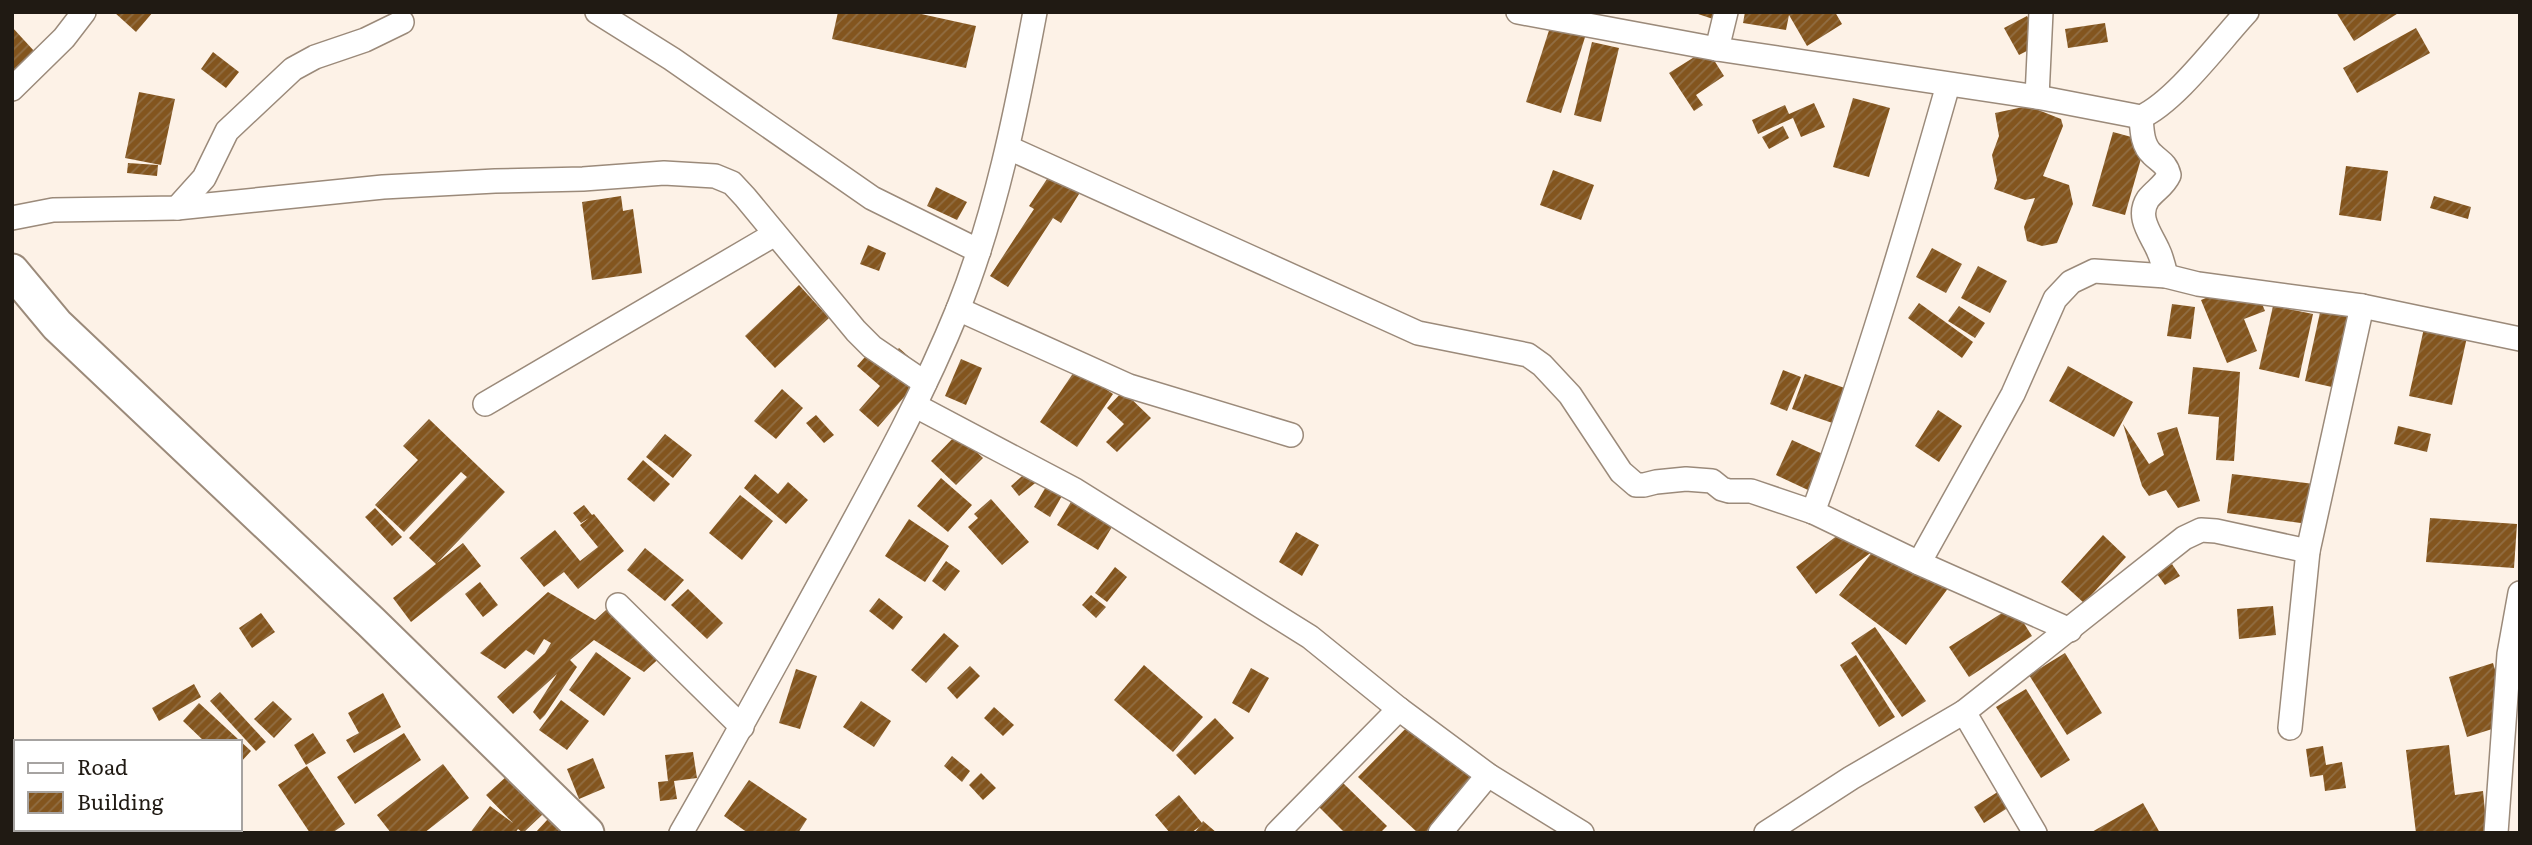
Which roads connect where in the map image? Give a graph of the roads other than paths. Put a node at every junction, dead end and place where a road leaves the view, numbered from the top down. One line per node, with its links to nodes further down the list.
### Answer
1 (84, 12): 11 (street)
2 (597, 12): 20 (street)
3 (1035, 12): 14 (street)
4 (1518, 12): 9 (street)
5 (1726, 12): 9 (street)
6 (2041, 12): 12 (street)
7 (2247, 12): 13 (street)
8 (402, 22): 15 (street)
9 (1717, 49): 10 (street)
10 (1948, 85): 12 (street); 30 (street)
11 (12, 89)
12 (2037, 97): 13 (street)
13 (2141, 117): 22 (street)
14 (1009, 148): 20 (street); 30 (street)
15 (204, 178): 16 (street); 17 (street)
16 (231, 202): 17 (street); 19 (street)
17 (177, 208): 18 (street)
18 (12, 218)
19 (775, 234): 26 (street); 27 (street)
20 (979, 251): 24 (street)
21 (12, 271): 41 (main road)
22 (2166, 276): 23 (street); 32 (street)
23 (2362, 306): 25 (street); 31 (street)
24 (958, 309): 26 (street); 29 (street)
25 (2520, 340)
26 (925, 383): 28 (street)
27 (485, 404)
28 (916, 406): 36 (street); 38 (street)
29 (1291, 435)
30 (1813, 512): 32 (street)
31 (2308, 551): 35 (street); 39 (street)
32 (1919, 563): 35 (street)
33 (2520, 593): 48 (street)
34 (618, 605): 38 (street)
35 (2070, 630): 37 (street)
36 (1399, 709): 40 (street); 43 (street)
37 (1964, 712): 46 (street); 47 (street)
38 (742, 727): 42 (street)
39 (2290, 728)
40 (1488, 775): 44 (street); 45 (street)
41 (587, 833)
42 (681, 833)
43 (1278, 833)
44 (1440, 833)
45 (1582, 833)
46 (1766, 833)
47 (2035, 833)
48 (2496, 833)

